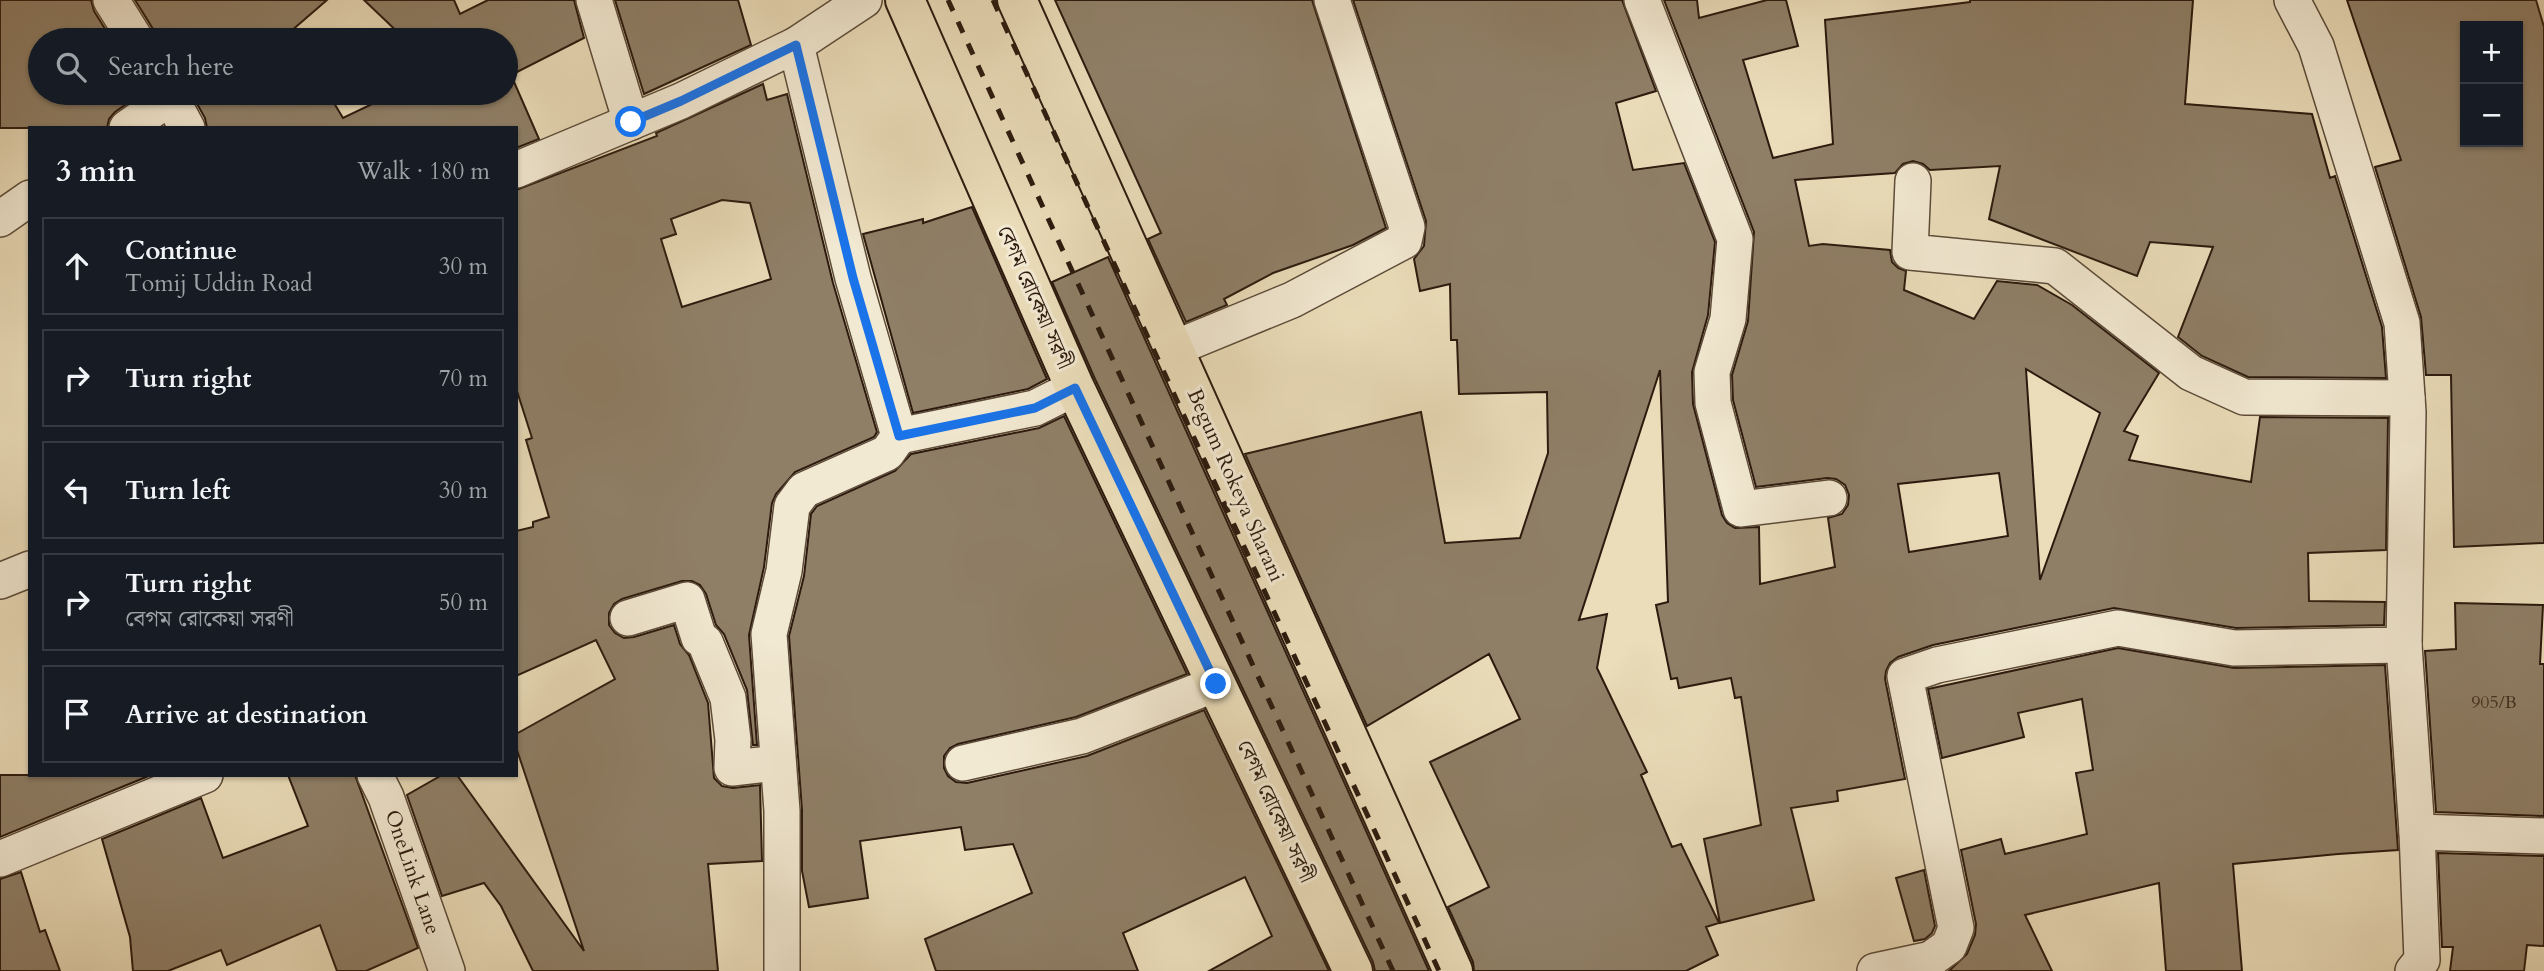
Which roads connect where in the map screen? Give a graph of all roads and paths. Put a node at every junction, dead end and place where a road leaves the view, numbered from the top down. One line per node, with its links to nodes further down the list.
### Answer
1 (111, 0): 9 (street)
2 (594, 0): 13 (street)
3 (863, 0): 10 (street)
4 (905, 0): 21 (main road, বেগম রোকেয়া সরণী)
5 (1017, 0): 20 (main road, Begum Rokeya Sharani)
6 (1332, 0): 20 (street)
7 (1642, 0): 24 (street)
8 (2292, 0): 22 (street)
9 (128, 28)
10 (796, 45): 13 (street); 23 (street)
11 (157, 105): 14 (street)
12 (175, 105): 15 (street)
13 (631, 122): 16 (street)
14 (130, 126)
15 (186, 126)
16 (518, 169)
17 (1913, 181): 22 (street)
18 (28, 199): 19 (street)
19 (0, 219)
20 (1175, 348): 41 (main road, Begum Rokeya Sharani)
21 (1075, 388): 23 (street); 29 (main road, বেগম রোকেয়া সরণী)
22 (2407, 398): 28 (street)
23 (899, 436): 30 (street)
24 (1829, 498)
25 (28, 570): 26 (street)
26 (0, 581)
27 (628, 618): 30 (street)
28 (2404, 645): 34 (street); 37 (street)
29 (1216, 684): 31 (street); 40 (main road, বেগম রোকেয়া সরণী)
30 (778, 763): 39 (street)
31 (963, 763)
32 (200, 777): 36 (street)
33 (376, 777): 38 (street, OneLink Lane)
34 (2417, 832): 35 (street); 43 (street)
35 (2544, 835)
36 (0, 859)
37 (1934, 965): 42 (street)
38 (447, 971)
39 (782, 971)
40 (1353, 971)
41 (1453, 971)
42 (1875, 971)
43 (2413, 971)

